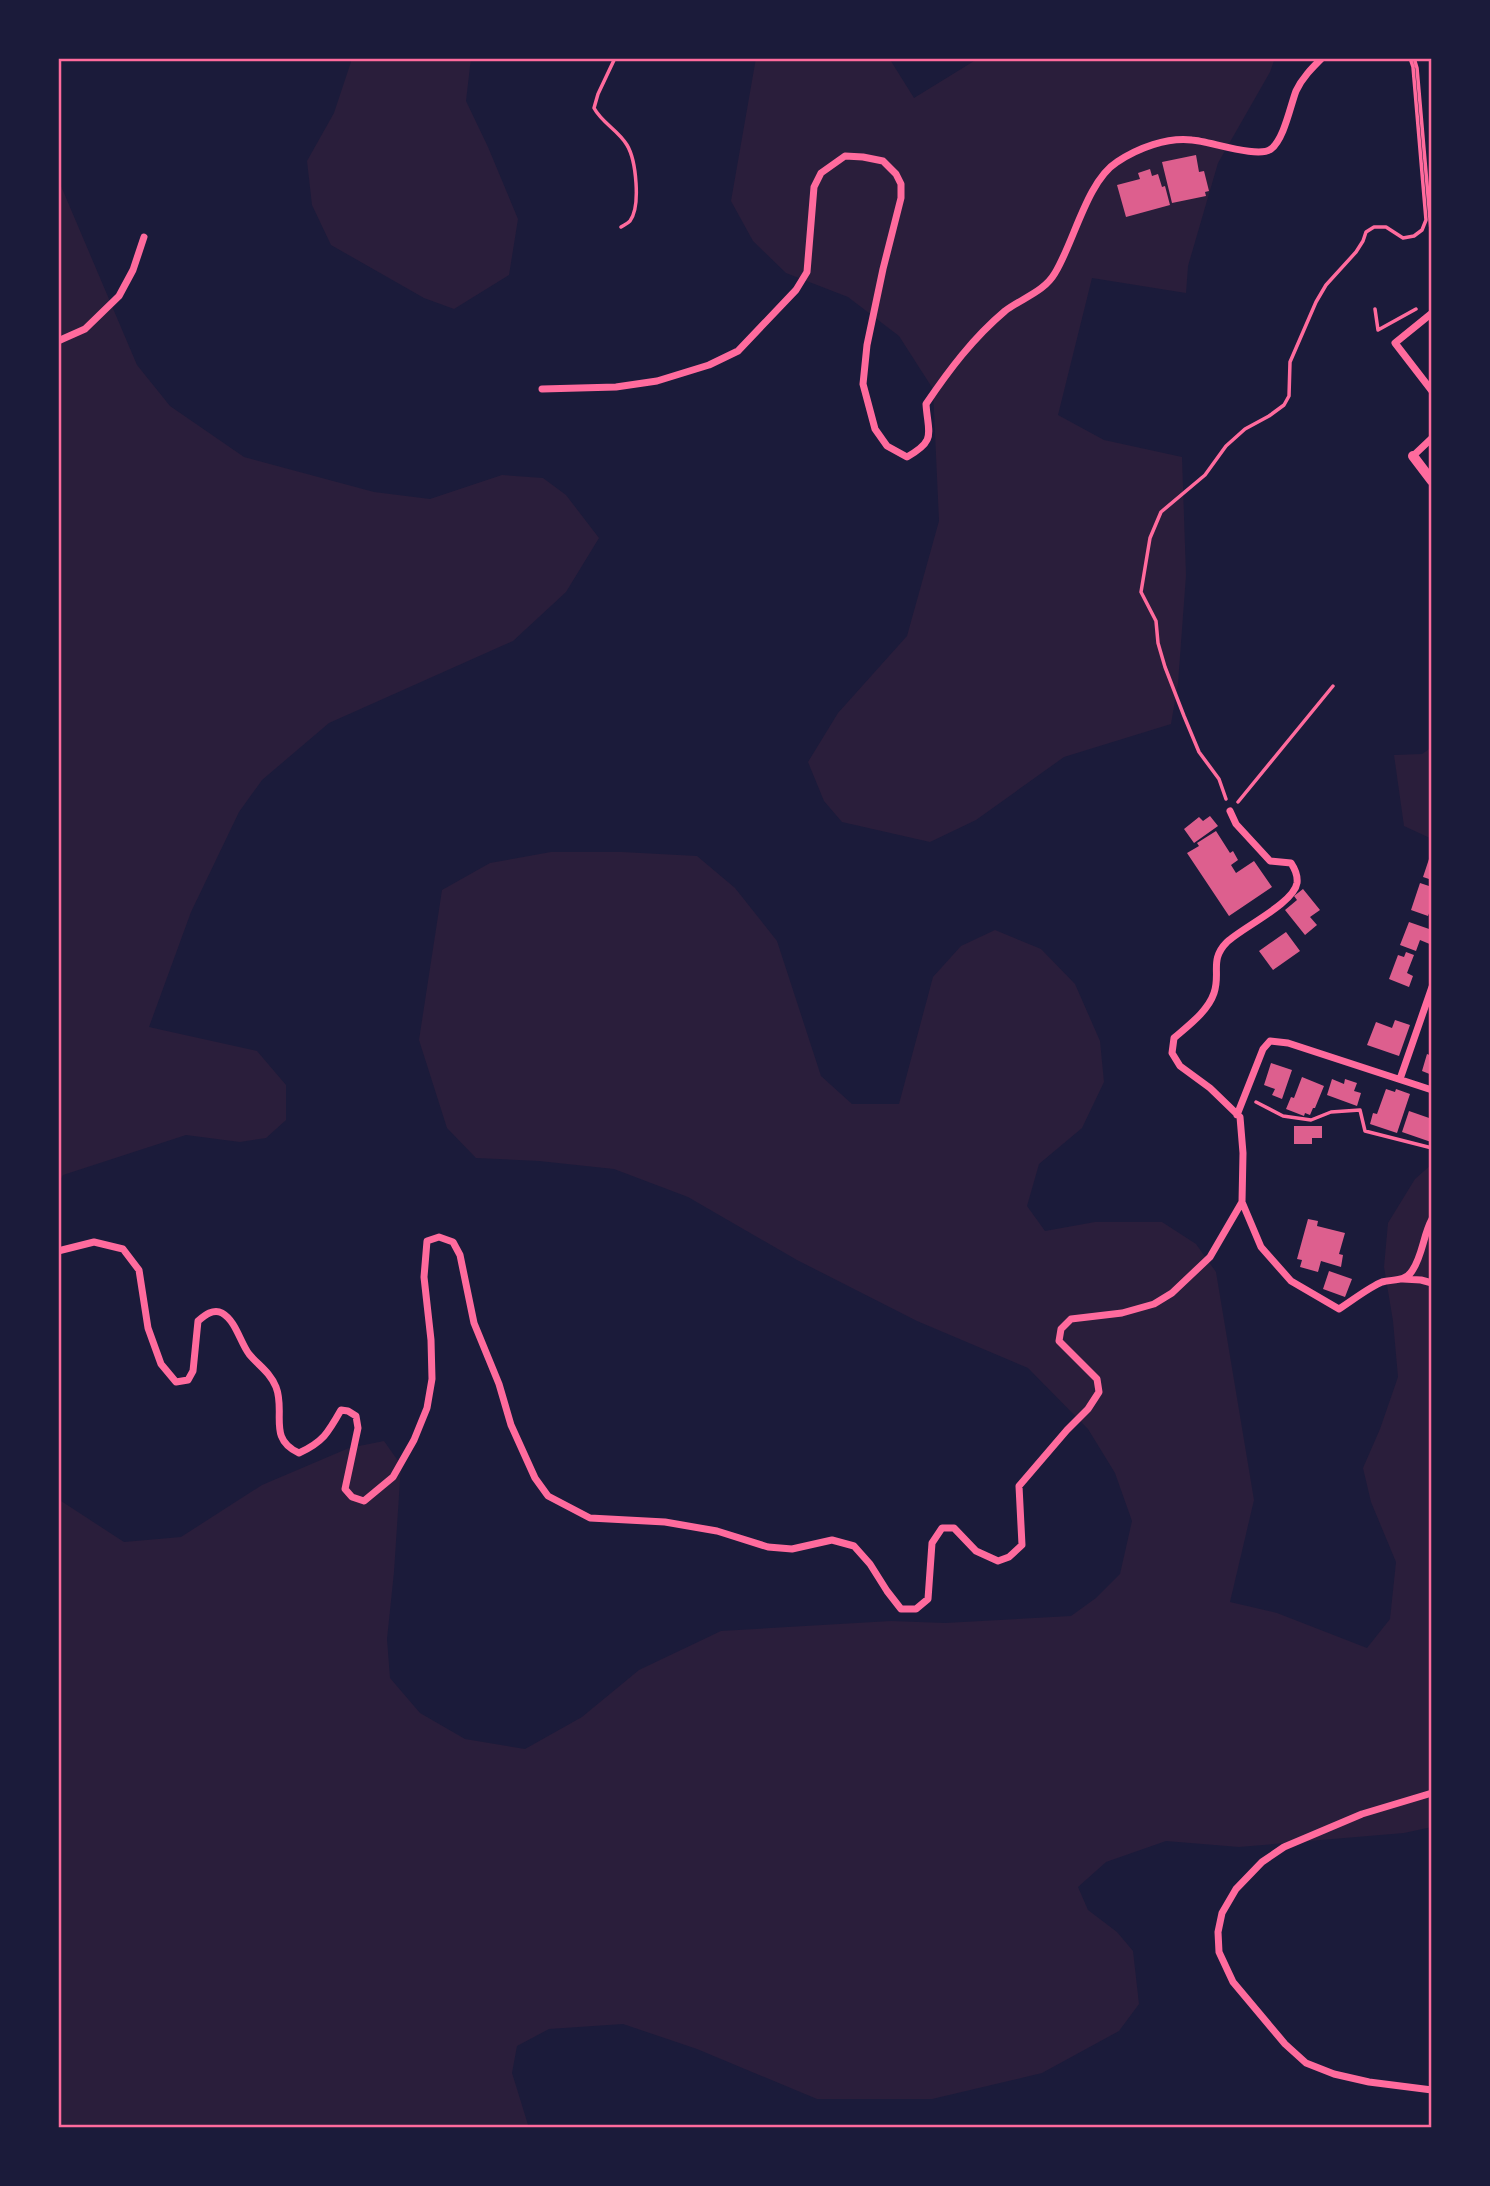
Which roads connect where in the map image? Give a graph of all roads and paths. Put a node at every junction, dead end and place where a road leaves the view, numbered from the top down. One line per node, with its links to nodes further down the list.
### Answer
1 (615, 58): 4 (path)
2 (1322, 58): 11 (street)
3 (1412, 58): 6 (path); 17 (path)
4 (621, 227)
5 (144, 237): 10 (street)
6 (1432, 242)
7 (1375, 309): 8 (path)
8 (1414, 309)
9 (1432, 313): 12 (street)
10 (58, 341)
11 (542, 389)
12 (1432, 391)
13 (1432, 438): 14 (street)
14 (1413, 456): 15 (street)
15 (1432, 481)
16 (1333, 686): 17 (path)
17 (1230, 811): 22 (street)
18 (1432, 987): 19 (street)
19 (1400, 1079): 20 (street); 21 (street)
20 (1432, 1090)
21 (1245, 1097): 22 (street); 23 (path)
22 (1237, 1115): 24 (street)
23 (1432, 1148)
24 (1242, 1202): 26 (street); 27 (street)
25 (1432, 1219): 27 (street)
26 (58, 1251)
27 (1403, 1279): 28 (street)
28 (1432, 1283)
29 (1432, 1793): 30 (street)
30 (1432, 2090)

